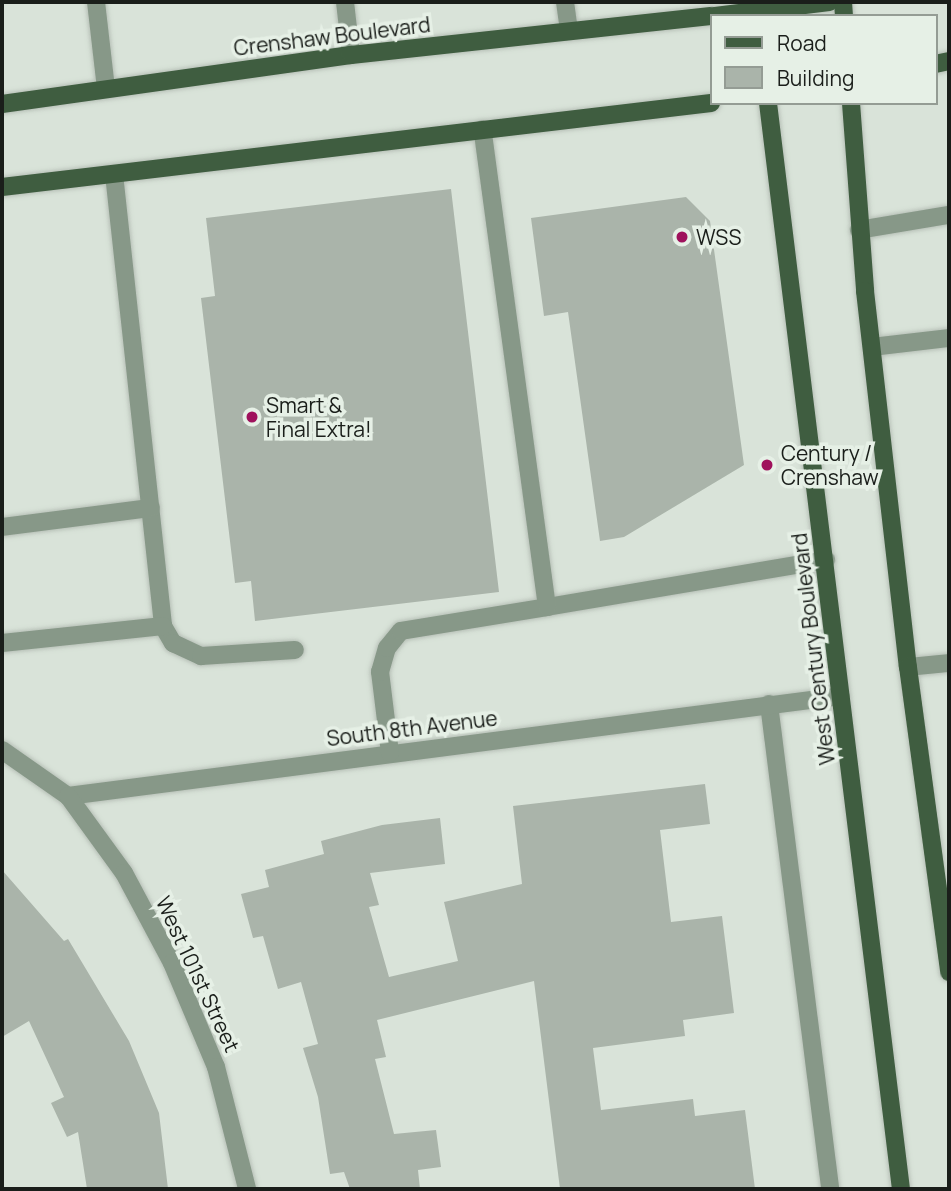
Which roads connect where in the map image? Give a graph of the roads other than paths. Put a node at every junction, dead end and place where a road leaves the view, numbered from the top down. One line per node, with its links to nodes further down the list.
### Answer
1 (96, 2): 10 (street)
2 (345, 2): 9 (street)
3 (565, 2): 8 (street)
4 (829, 2): 5 (main road, Crenshaw Boulevard)
5 (757, 9): 6 (main road, Crenshaw Boulevard)
6 (726, 14)
7 (710, 16): 8 (main road, Crenshaw Boulevard)
8 (569, 31): 9 (main road, Crenshaw Boulevard)
9 (351, 55): 10 (main road, Crenshaw Boulevard)
10 (106, 88): 12 (main road, Crenshaw Boulevard)
11 (710, 103): 15 (main road)
12 (2, 104)
13 (768, 105): 24 (main road, West Century Boulevard)
14 (851, 105): 19 (main road)
15 (482, 129): 16 (main road); 25 (street)
16 (114, 174): 17 (main road); 22 (street)
17 (2, 187)
18 (949, 215): 19 (street)
19 (859, 230): 21 (main road)
20 (949, 338): 21 (street)
21 (872, 347): 30 (main road)
22 (151, 508): 23 (street); 26 (street)
23 (2, 527)
24 (826, 560): 25 (street); 31 (main road, West Century Boulevard)
25 (547, 607): 34 (street)
26 (163, 626): 27 (street); 28 (street)
27 (2, 643)
28 (295, 650)
29 (949, 663): 30 (street)
30 (908, 667): 36 (main road)
31 (841, 696): 32 (street, South 8th Avenue); 39 (main road, West Century Boulevard)
32 (769, 704): 34 (street, South 8th Avenue); 38 (street)
33 (2, 750): 35 (street)
34 (390, 754): 35 (street, South 8th Avenue)
35 (68, 796): 37 (street, West 101st Street)
36 (949, 972)
37 (247, 1189)
38 (830, 1189)
39 (901, 1189)

